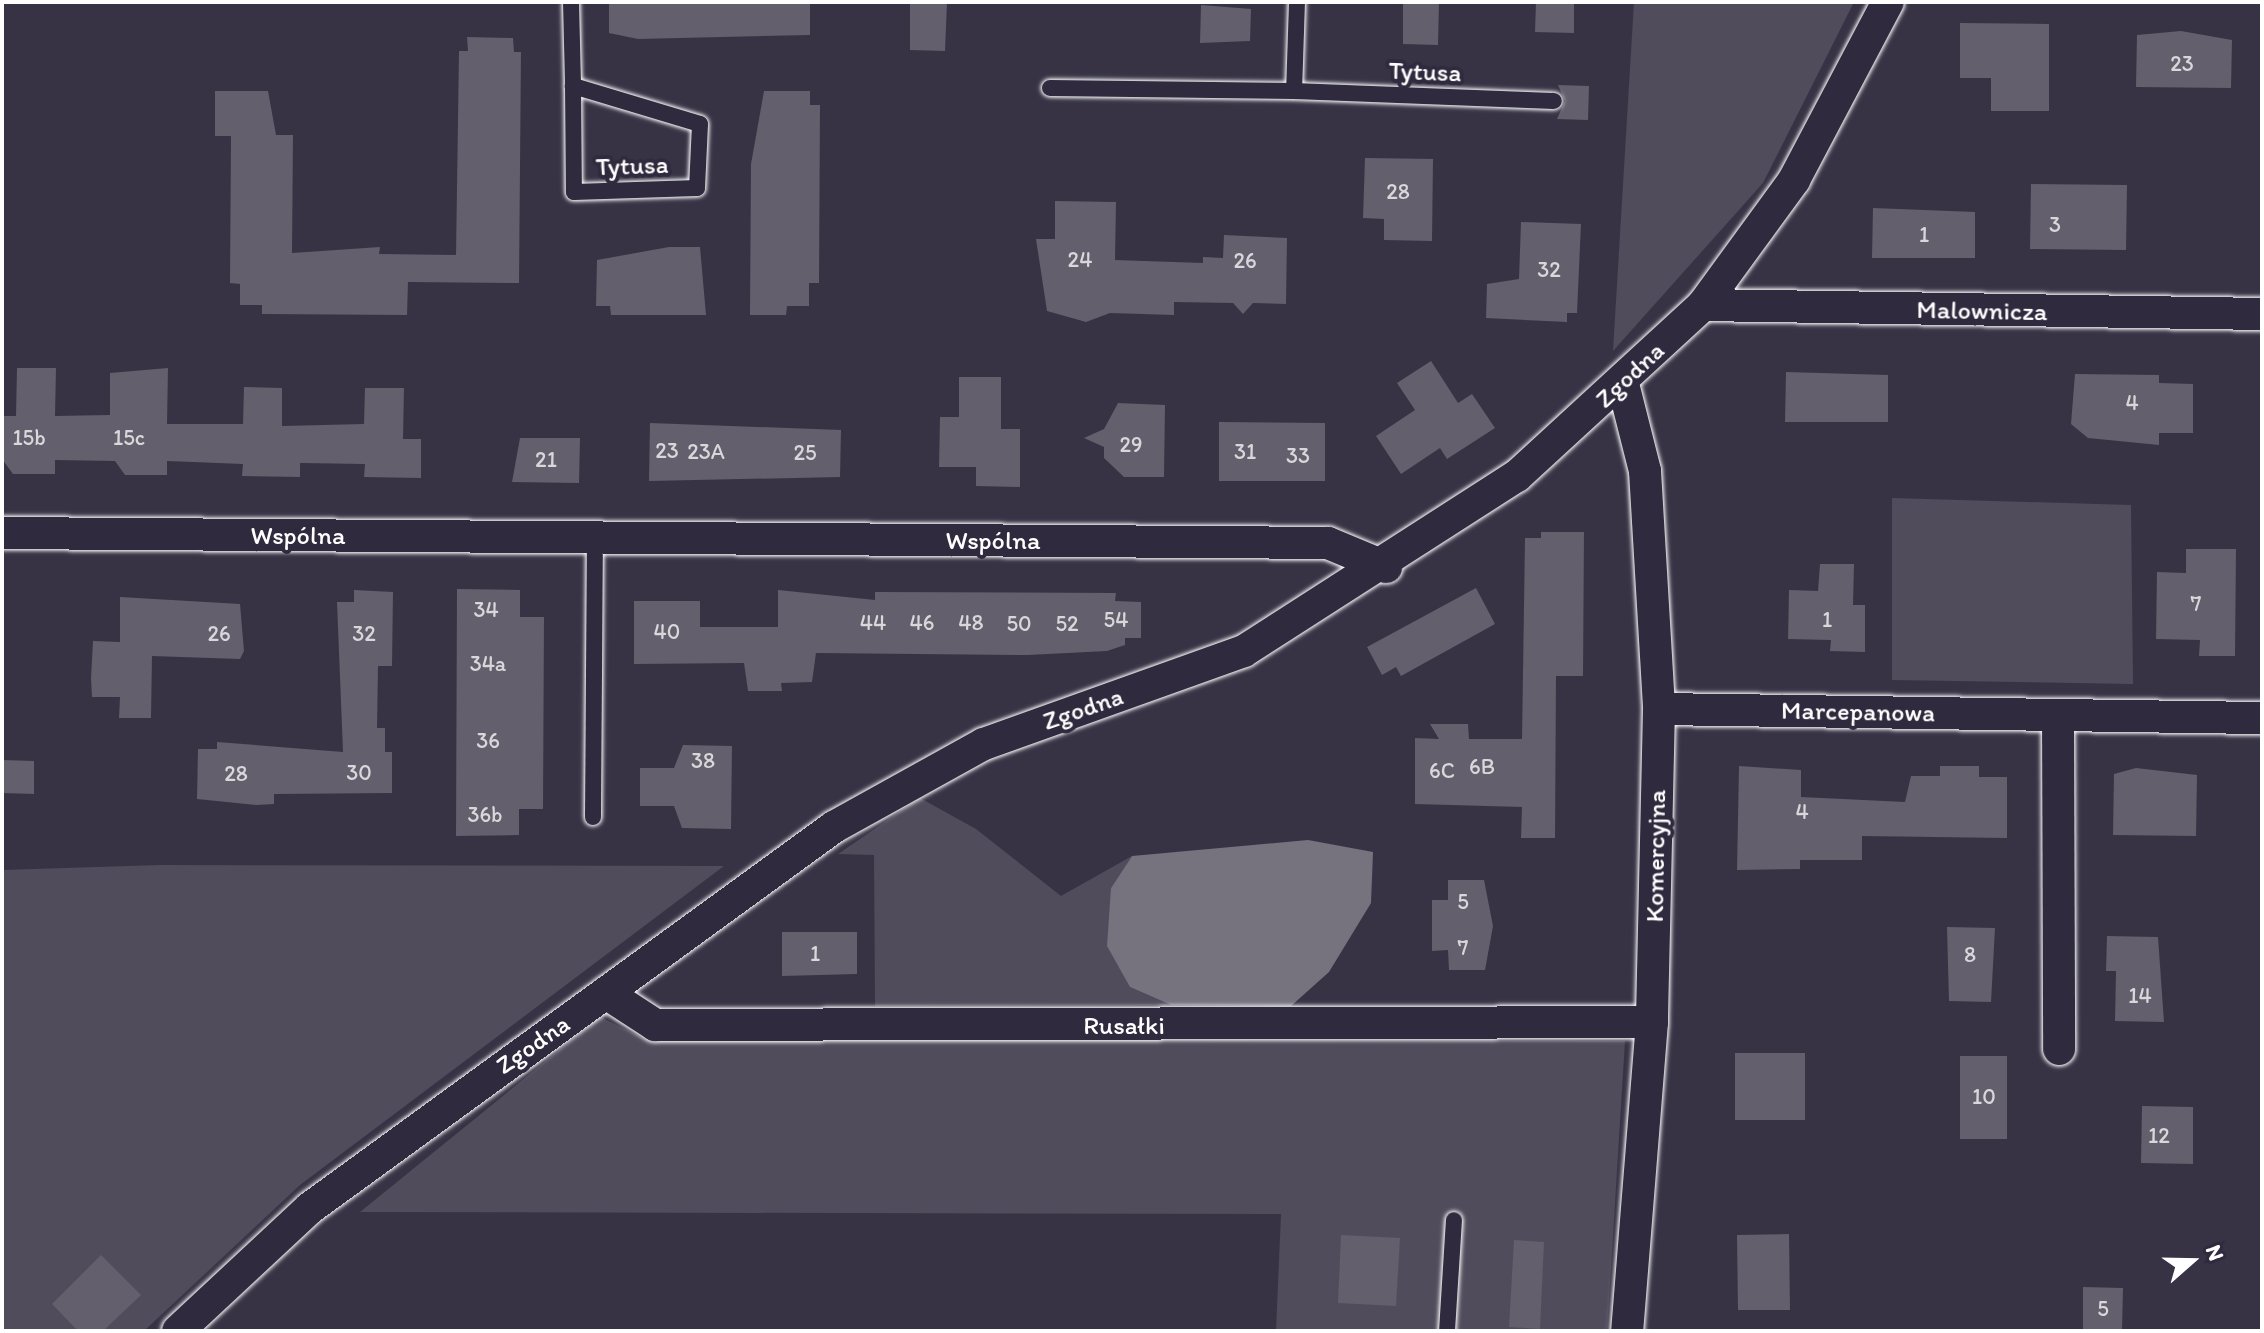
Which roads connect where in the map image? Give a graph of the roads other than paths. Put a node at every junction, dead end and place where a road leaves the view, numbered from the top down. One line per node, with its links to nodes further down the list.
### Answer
1 (571, 2): 4 (lane, Tytusa)
2 (1297, 2): 6 (lane)
3 (1888, 2): 8 (street, Zgodna)
4 (573, 86): 4 (lane, Tytusa)
5 (1050, 88): 6 (lane, Tytusa)
6 (1294, 91): 7 (lane, Tytusa)
7 (1554, 101)
8 (1703, 305): 9 (street, Malownicza); 10 (street, Zgodna)
9 (2262, 314)
10 (1623, 384): 13 (street, Zgodna); 14 (street, Komercyjna)
11 (2, 533): 12 (street, Wspólna)
12 (595, 537): 13 (street, Wspólna); 17 (lane)
13 (1386, 567): 18 (street, Zgodna)
14 (1659, 709): 15 (street, Marcepanowa); 19 (street, Komercyjna)
15 (2058, 715): 16 (street, Marcepanowa); 20 (street)
16 (2262, 718)
17 (593, 817)
18 (606, 993): 19 (street, Rusałki); 22 (street, Zgodna)
19 (1652, 1022): 24 (street, Komercyjna)
20 (2059, 1049)
21 (1454, 1220): 23 (lane)
22 (178, 1331)
23 (1447, 1331)
24 (1627, 1331)

